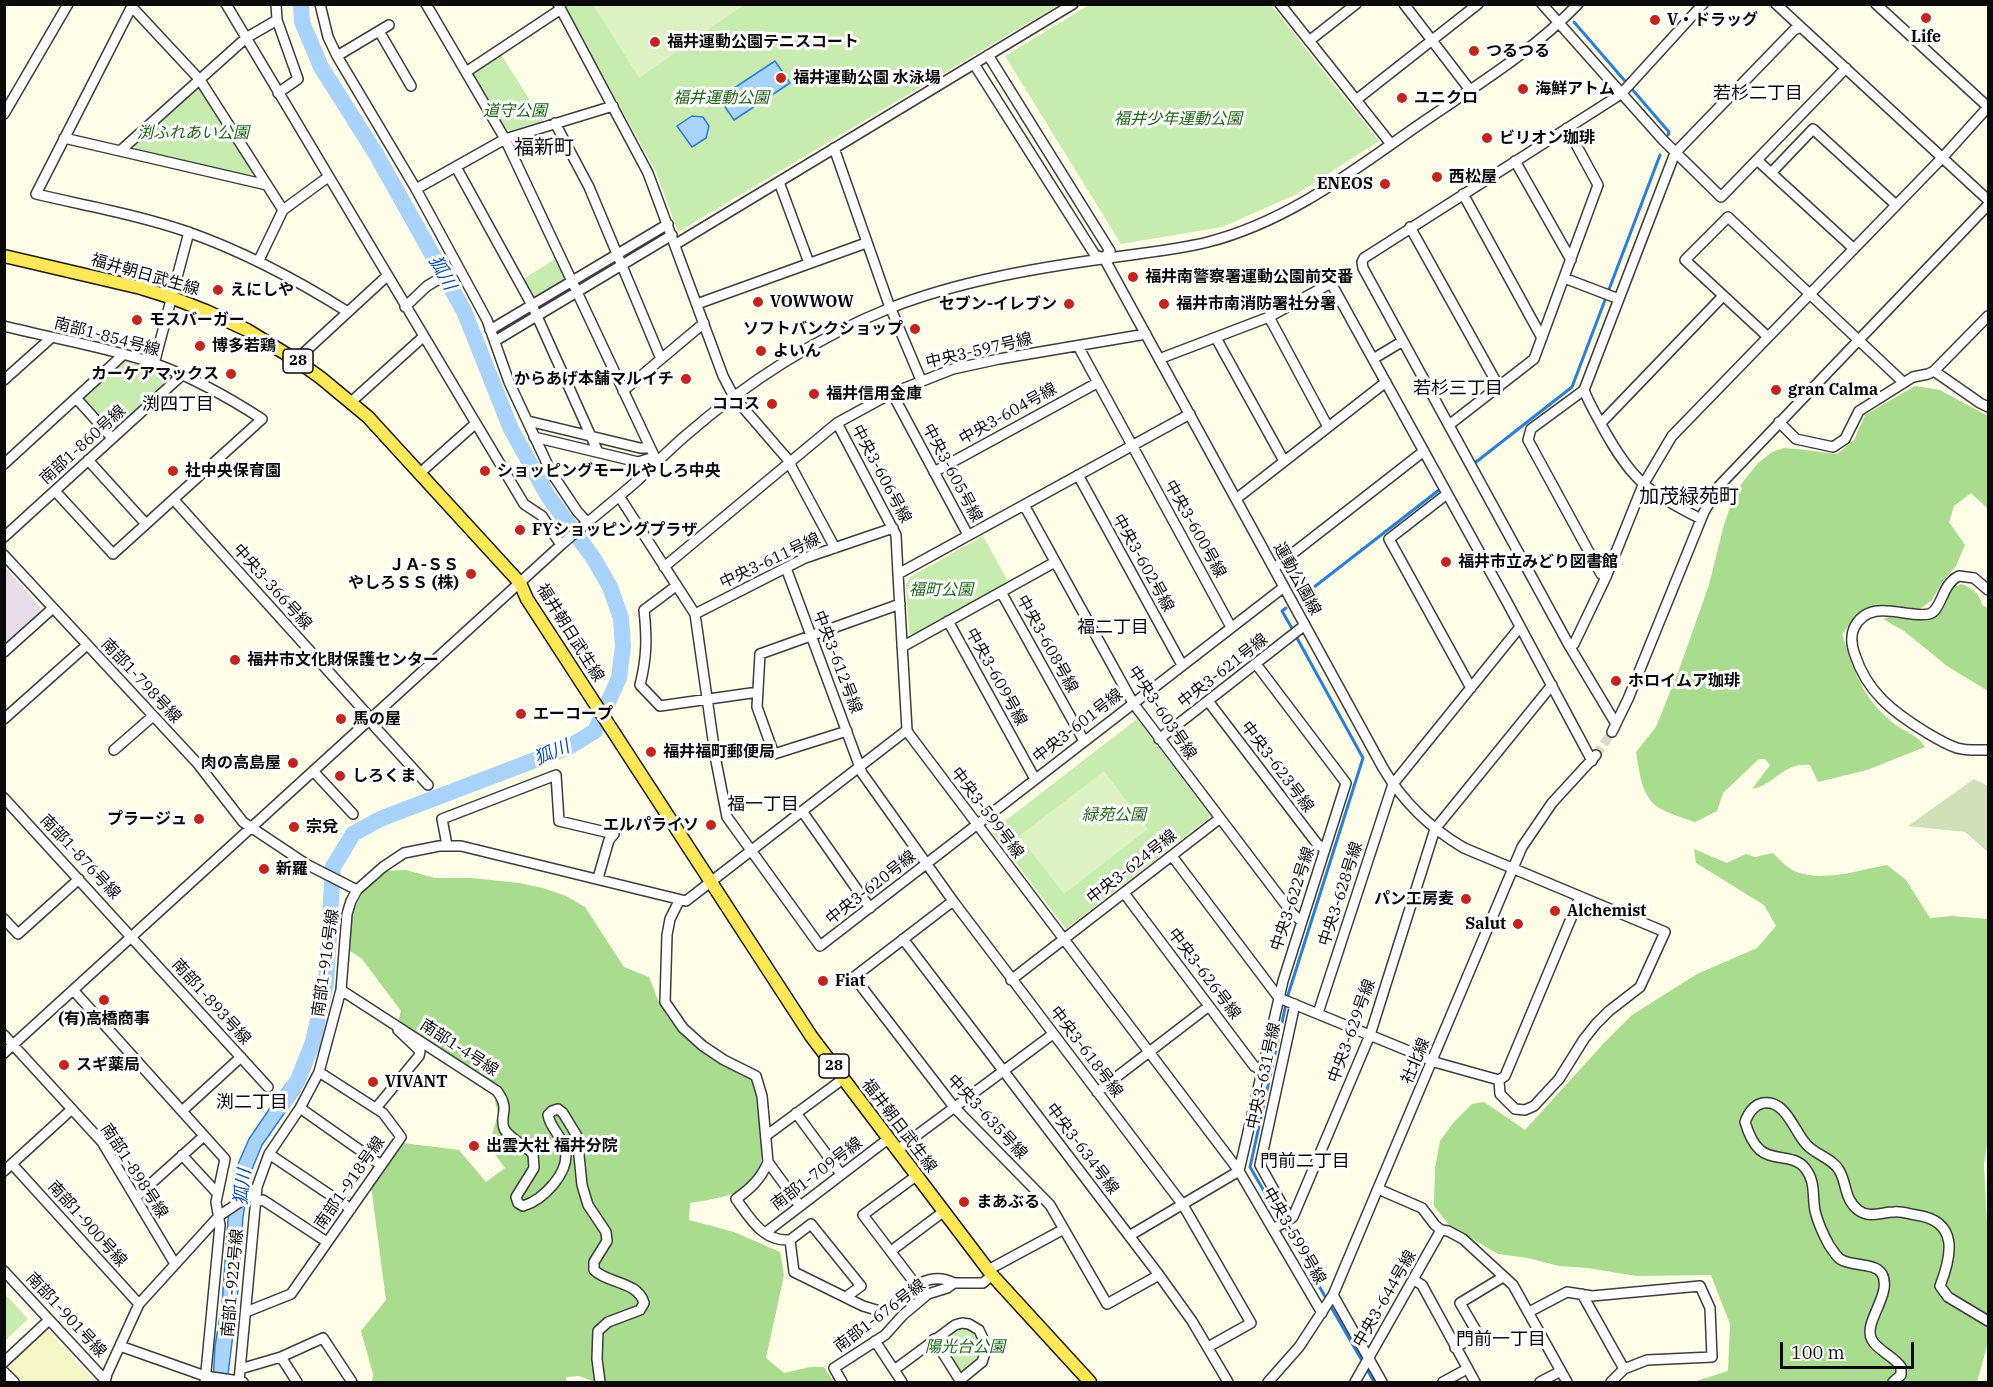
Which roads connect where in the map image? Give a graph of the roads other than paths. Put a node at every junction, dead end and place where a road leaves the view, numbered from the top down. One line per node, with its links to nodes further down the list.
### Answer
1 (68, 4): 38 (street)
2 (226, 4): 23 (street)
3 (276, 4): 18 (street)
4 (320, 4): 27 (street)
5 (426, 4): 30 (street)
6 (1072, 4): 26 (street)
7 (1280, 4): 24 (street)
8 (1404, 4): 25 (street)
9 (1478, 4): 25 (street)
10 (1542, 4): 20 (street)
11 (1578, 4): 20 (street)
12 (1703, 4): 34 (street)
13 (1776, 4): 21 (street)
14 (1876, 4): 47 (street)
15 (1353, 5): 24 (street)
16 (132, 6): 31 (street); 41 (street)
17 (560, 7): 30 (street); 37 (street)
18 (277, 20): 23 (street); 35 (street)
19 (389, 24): 22 (street)
20 (1560, 24): 33 (street); 34 (street)
21 (1799, 28): 29 (street); 46 (street)
22 (379, 31): 27 (street); 32 (street)
23 (246, 38): 31 (street); 35 (street)
24 (1309, 41): 36 (street)
25 (1432, 41): 33 (street); 36 (street)
26 (988, 55): 28 (street); 69 (street)
27 (338, 56): 55 (street)
28 (974, 63): 44 (street); 69 (street)
29 (1846, 68): 47 (street); 48 (street)
30 (466, 72): 42 (street)
31 (200, 80): 45 (street); 54 (street)
32 (411, 86)
33 (1470, 90): 43 (street)
34 (1623, 92): 40 (street); 46 (street)
35 (278, 93): 52 (street)
36 (1356, 100): 43 (street)
37 (613, 106): 39 (street); 61 (street)
38 (4, 114)
39 (555, 123): 42 (street); 67 (street)
40 (1567, 128): 49 (street); 71 (street)
41 (64, 138): 45 (street); 63 (street)
42 (505, 139): 50 (street); 77 (street)
43 (1391, 144): 69 (street)
44 (834, 148): 53 (street); 65 (street)
45 (120, 151): 54 (street)
46 (1676, 153): 48 (street); 80 (street)
47 (1943, 157): 57 (street); 58 (street)
48 (1757, 160): 51 (street)
49 (1515, 161): 56 (street); 71 (street)
50 (456, 167): 55 (street); 84 (street)
51 (1771, 173): 58 (street); 66 (street)
52 (328, 177): 60 (street); 75 (street)
53 (779, 182): 64 (street); 72 (street)
54 (267, 185): 60 (street)
55 (416, 189): 74 (street)
56 (1463, 194): 62 (street); 99 (street)
57 (1989, 200)
58 (1896, 205): 66 (street)
59 (1989, 206): 100 (street)
60 (283, 210): 70 (street)
61 (668, 224): 64 (street); 67 (street)
62 (1410, 227): 102 (street); 117 (street)
63 (189, 232): 70 (street); 82 (street)
64 (674, 240): 73 (street); 83 (street)
65 (866, 243): 72 (street); 86 (street)
66 (1853, 248): 79 (street)
67 (617, 254): 73 (street); 77 (street)
68 (4, 256): 82 (main road, 福井朝日武生線 / 28)
69 (1104, 258): 86 (street); 94 (street, 運動公園線)
70 (259, 260): 87 (street)
71 (1570, 260): 76 (street)
72 (809, 263): 83 (street)
73 (623, 265): 78 (street); 105 (street)
74 (457, 268): 85 (street); 93 (street)
75 (387, 276): 85 (street); 87 (street)
76 (1564, 278): 80 (street); 99 (street)
77 (572, 281): 78 (street); 84 (street)
78 (577, 293): 89 (street); 119 (street)
79 (1811, 294): 81 (street); 96 (street); 100 (street)
80 (1612, 296): 118 (street)
81 (1723, 296): 96 (street); 130 (street)
82 (173, 298): 108 (main road, 福井朝日武生線 / 28); 109 (street)
83 (697, 304): 91 (street)
84 (532, 305): 89 (street); 93 (street)
85 (405, 307): 95 (street)
86 (891, 308): 113 (street); 122 (street)
87 (348, 312): 108 (street)
88 (1989, 316): 110 (street)
89 (536, 317): 101 (street); 134 (street)
90 (1269, 317): 98 (street); 107 (street); 133 (street)
91 (704, 322): 105 (street); 122 (street)
92 (4, 326): 97 (street, 南部1-854号線)
93 (490, 330): 101 (street)
94 (1146, 334): 103 (street, 中央3-597号線); 106 (street, 運動公園線)
95 (423, 337): 124 (street); 131 (street)
96 (1768, 337): 149 (street)
97 (51, 338): 104 (street, 南部1-854号線); 112 (street)
98 (1216, 338): 106 (street); 143 (street)
99 (1542, 338): 117 (street)
100 (1858, 339): 115 (street); 128 (street)
101 (495, 341): 127 (street)
102 (1403, 341): 107 (street); 132 (street)
103 (1078, 346): 113 (street, 中央3-597号線); 116 (street, 中央3-600号線)
104 (124, 354): 109 (street, 南部1-854号線); 123 (street)
105 (661, 359): 119 (street)
106 (1160, 359): 126 (street, 運動公園線)
107 (1373, 359): 114 (street)
108 (296, 360): 124 (main road, 福井朝日武生線 / 28)
109 (154, 364): 111 (street, 南部1-854号線)
110 (1934, 371): 115 (street); 125 (street)
111 (182, 375): 136 (street, 南部1-860号線); 154 (street, 南部1-854号線)
112 (4, 380)
113 (921, 380): 120 (street, 中央3-597号線)
114 (1386, 382): 133 (street); 139 (street)
115 (1903, 382): 128 (street)
116 (1097, 383): 137 (street, 中央3-600号線); 146 (street, 中央3-604号線)
117 (1499, 387): 132 (street)
118 (1584, 390): 130 (street); 170 (street)
119 (623, 391): 138 (street)
120 (892, 393): 129 (street, 中央3-597号線); 146 (street, 中央3-605号線)
121 (1989, 395): 125 (street)
122 (734, 397): 142 (street); 144 (street)
123 (76, 398): 136 (street); 145 (street)
124 (351, 402): 147 (main road, 福井朝日武生線 / 28)
125 (1984, 405)
126 (1190, 414): 137 (street); 153 (street, 運動公園線)
127 (528, 422): 134 (street); 135 (street)
128 (1779, 422): 156 (street)
129 (837, 423): 144 (street, 中央3-597号線); 159 (street, 中央3-606号線)
130 (1601, 423): 149 (street)
131 (475, 424): 147 (street); 162 (street)
132 (1449, 425): 185 (street)
133 (1328, 427): 143 (street)
134 (590, 435): 138 (street); 140 (street)
135 (534, 437): 140 (street); 157 (street)
136 (112, 438): 141 (street, 南部1-860号線)
137 (1132, 446): 148 (street); 181 (street, 中央3-600号線)
138 (650, 448): 142 (street)
139 (1424, 451): 151 (street); 168 (street)
140 (598, 452): 142 (street)
141 (88, 460): 150 (street, 南部1-860号線); 158 (street)
142 (656, 460): 152 (street)
143 (1284, 461): 153 (street)
144 (790, 462): 163 (street); 166 (street, 中央3-597号線)
145 (4, 464)
146 (934, 472): 160 (street, 中央3-605号線)
147 (420, 473): 171 (main road, 福井朝日武生線 / 28)
148 (1078, 475): 155 (street); 189 (street, 中央3-602号線)
149 (1642, 485): 156 (street); 170 (street)
150 (55, 491): 158 (street, 南部1-854号線); 161 (street, 南部1-860号線)
151 (1447, 494): 182 (street); 191 (street)
152 (619, 496): 157 (street); 166 (street)
153 (1236, 499): 168 (street, 運動公園線)
154 (174, 500): 158 (street, 南部1-854号線); 198 (street, 中央3-366号線)
155 (1024, 505): 160 (street); 165 (street, 中央3-603号線)
156 (1701, 519): 185 (street)
157 (586, 523): 162 (street)
158 (146, 524)
159 (894, 528): 163 (street, 中央3-611号線); 169 (street, 中央3-606号線)
160 (968, 536): 169 (street)
161 (4, 537)
162 (565, 541): 171 (street)
163 (835, 548): 167 (street, 中央3-611号線)
164 (4, 555): 177 (street, 南部1-798号線)
165 (1055, 562): 175 (street); 195 (street, 中央3-603号線)
166 (664, 567): 172 (street)
167 (786, 568): 178 (street, 中央3-611号線); 183 (street, 中央3-612号線)
168 (1274, 568): 173 (street, 運動公園線)
169 (898, 574): 176 (street)
170 (1606, 577): 185 (street)
171 (520, 583): 198 (street); 225 (main road, 福井朝日武生線 / 28)
172 (676, 586): 178 (street); 193 (street)
173 (1284, 586): 180 (street, 運動公園線); 181 (street, 中央3-601号線)
174 (1989, 590): 204 (street)
175 (1001, 592): 179 (street); 202 (street, 中央3-608号線)
176 (900, 604): 183 (street); 186 (street)
177 (53, 608): 184 (street, 南部1-798号線); 187 (street)
178 (695, 614): 193 (street)
179 (948, 621): 186 (street); 207 (street, 中央3-609号線)
180 (1305, 626): 188 (street, 中央3-621号線); 208 (street, 運動公園線)
181 (1231, 627): 189 (street, 中央3-601号線)
182 (1520, 627): 190 (street); 191 (street)
183 (811, 636): 192 (street); 200 (street, 中央3-612号線)
184 (87, 645): 196 (street, 南部1-798号線); 197 (street)
185 (1570, 646)
186 (902, 647): 199 (street)
187 (4, 652)
188 (1256, 664): 194 (street, 中央3-621号線); 218 (street, 中央3-622号線)
189 (1182, 665): 195 (street, 中央3-601号線)
190 (1552, 686): 216 (street); 222 (street, 社北線)
191 (1471, 688): 208 (street)
192 (758, 692): 193 (street); 200 (street)
193 (707, 699): 219 (street)
194 (1208, 701): 201 (street, 中央3-621号線); 218 (street, 中央3-623号線)
195 (1133, 703): 201 (street, 中央3-603号線); 202 (street, 中央3-601号線)
196 (153, 716): 203 (street); 215 (street, 南部1-798号線)
197 (4, 719)
198 (371, 720): 206 (street); 209 (street, 中央3-366号線)
199 (907, 730): 205 (street); 214 (street, 中央3-599号線)
200 (847, 731): 205 (street, 中央3-612号線)
201 (1160, 739): 213 (street, 中央3-603号線)
202 (1084, 741): 207 (street, 中央3-601号線)
203 (114, 750)
204 (1989, 750)
205 (860, 766): 211 (street); 221 (street, 中央3-618号線)
206 (314, 772): 212 (street); 215 (street)
207 (1035, 779): 214 (street, 中央3-601号線)
208 (1393, 784): 216 (street, 運動公園線); 242 (street, 中央3-628号線)
209 (428, 785)
210 (4, 798): 224 (street, 南部1-876号線)
211 (802, 811): 219 (street); 231 (street)
212 (353, 814)
213 (1220, 819): 220 (street, 中央3-624号線); 233 (street, 中央3-603号線)
214 (976, 824): 221 (street, 中央3-620号線); 236 (street, 中央3-599号線)
215 (253, 828): 226 (street, 南部1-798号線); 234 (street)
216 (1435, 829): 222 (street, 運動公園線); 246 (street, 中央3-629号線)
217 (447, 845): 223 (street, 南部1-916号線); 223 (street); 226 (street, 南部1-916号線)
218 (1325, 848): 233 (street, 中央3-622号線)
219 (752, 850): 225 (street); 231 (street, 中央3-620号線)
220 (1172, 856): 227 (street, 中央3-624号線); 240 (street)
221 (927, 863): 230 (street, 中央3-618号線); 231 (street, 中央3-620号線)
222 (1511, 869): 228 (street, 運動公園線); 251 (street, 社北線)
223 (598, 878): 229 (street, 南部1-916号線)
224 (79, 879): 232 (street); 234 (street, 南部1-876号線)
225 (711, 882): 229 (street); 255 (main road, 福井朝日武生線 / 28)
226 (357, 890): 238 (street, 南部1-916号線)
227 (1124, 893): 236 (street, 中央3-624号線); 241 (street, 中央3-626号線)
228 (1580, 897): 256 (street); 256 (street, 運動公園線)
229 (679, 901): 265 (street)
230 (953, 901): 235 (street, 中央3-635号線); 237 (street, 中央3-618号線)
231 (870, 908)
232 (4, 919)
233 (1301, 921): 240 (street, 中央3-622号線)
234 (133, 937): 239 (street); 250 (street, 南部1-893号線)
235 (903, 939): 252 (street, 中央3-634号線); 259 (street, 中央3-635号線)
236 (1064, 940): 237 (street, 中央3-624号線); 248 (street, 中央3-599号線)
237 (1011, 980): 244 (street, 中央3-618号線)
238 (341, 990): 243 (street, 南部1-4号線); 254 (street, 南部1-916号線)
239 (74, 991): 247 (street); 263 (street)
240 (1287, 1001): 242 (street); 253 (street, 中央3-622号線); 286 (street, 中央3-631号線)
241 (1209, 1006): 248 (street); 253 (street, 中央3-626号線)
242 (1318, 1013): 246 (street)
243 (390, 1022): 261 (street); 332 (street, 南部1-4号線)
244 (1053, 1034): 252 (street); 258 (street, 中央3-618号線)
245 (4, 1035): 247 (street, 南部1-898号線)
246 (1370, 1035): 251 (street); 286 (street, 中央3-629号線)
247 (14, 1045): 249 (street); 262 (street, 南部1-898号線)
248 (1149, 1052): 258 (street); 274 (street, 中央3-599号線)
249 (4, 1053)
250 (241, 1057): 257 (street, 南部1-893号線); 263 (street)
251 (1432, 1061): 256 (street); 277 (street, 社北線)
252 (1004, 1071): 259 (street); 291 (street, 中央3-634号線)
253 (1263, 1071): 274 (street, 中央3-622号線)
254 (319, 1072): 260 (street, 南部1-916号線); 261 (street, 南部1-918号線)
255 (843, 1079): 264 (street); 267 (main road, 福井朝日武生線 / 28)
256 (1500, 1080)
257 (268, 1087)
258 (1097, 1092): 281 (street, 中央3-618号線)
259 (954, 1107): 268 (street); 287 (street, 中央3-635号線)
260 (300, 1108): 269 (street, 南部1-916号線); 272 (street)
261 (376, 1108): 272 (street, 南部1-918号線)
262 (72, 1109): 273 (street); 280 (street, 南部1-898号線)
263 (182, 1111): 266 (street)
264 (796, 1113): 265 (street); 275 (street)
265 (767, 1135): 271 (street)
266 (204, 1136): 270 (street); 278 (street)
267 (888, 1140): 268 (main road, 福井朝日武生線 / 28); 275 (street, 南部1-709号線)
268 (897, 1150): 276 (main road, 福井朝日武生線 / 28)
269 (269, 1154): 279 (street, 南部1-916号線); 283 (street)
270 (182, 1155): 278 (street); 280 (street)
271 (768, 1162): 282 (street); 290 (street)
272 (381, 1165): 283 (street, 南部1-918号線)
273 (8, 1167): 306 (street, 南部1-900号線)
274 (1239, 1171): 281 (street); 288 (street, 中央3-599号線)
275 (841, 1174): 282 (street, 南部1-709号線)
276 (916, 1176): 284 (main road, 福井朝日武生線 / 28); 294 (street)
277 (1378, 1189): 289 (street); 305 (street, 社北線)
278 (217, 1193): 285 (street)
279 (254, 1195): 285 (street); 293 (street); 307 (street, 南部1-922号線)
280 (136, 1197): 295 (street, 南部1-898号線)
281 (1183, 1205): 291 (street); 314 (street, 中央3-618号線)
282 (800, 1206): 290 (street, 南部1-709号線)
283 (351, 1209): 293 (street, 南部1-918号線)
284 (943, 1212): 294 (street); 297 (main road, 福井朝日武生線 / 28)
285 (222, 1214): 295 (street); 325 (street)
286 (1290, 1219): 288 (street)
287 (1064, 1229): 297 (street, 南部1-676号線); 298 (street, 中央3-635号線)
288 (1273, 1229): 305 (street, 中央3-599号線)
289 (1441, 1230): 299 (street); 300 (street, 中央3-644号線)
290 (765, 1233): 292 (street)
291 (1129, 1236): 298 (street, 中央3-634号線)
292 (790, 1240): 304 (street); 304 (street)
293 (327, 1242): 307 (street, 南部1-918号線)
294 (891, 1251): 302 (street)
295 (175, 1264): 306 (street)
296 (4, 1271): 309 (street, 南部1-901号線)
297 (990, 1272): 301 (street, 南部1-676号線); 335 (main road, 福井朝日武生線 / 28)
298 (1159, 1275): 314 (street, 中央3-634号線)
299 (1503, 1277): 308 (street); 315 (street)
300 (1414, 1280): 315 (street); 317 (street, 中央3-644号線)
301 (954, 1282): 302 (street); 312 (street, 南部1-676号線)
302 (916, 1285): 304 (street)
303 (1582, 1294): 308 (street); 321 (street); 321 (street)
304 (846, 1297)
305 (1328, 1303): 317 (street, 中央3-599号線); 337 (street, 社北線)
306 (139, 1304): 313 (street)
307 (246, 1312): 319 (street, 南部1-922号線)
308 (1529, 1312): 323 (street)
309 (49, 1320): 318 (street); 326 (street, 南部1-901号線)
310 (1989, 1321): 345 (street)
311 (934, 1339): 322 (street); 327 (street); 327 (street)
312 (876, 1341): 322 (street); 333 (street, 南部1-676号線)
313 (120, 1346): 325 (street); 326 (street)
314 (1208, 1347): 336 (street, 中央3-634号線)
315 (1455, 1348): 320 (street)
316 (281, 1357): 319 (street); 330 (street); 331 (street)
317 (1370, 1358): 338 (street, 中央3-644号線); 339 (street, 中央3-599号線)
318 (4, 1362)
319 (240, 1369): 328 (street, 南部1-922号線)
320 (1467, 1369): 340 (street); 341 (street)
321 (1624, 1369): 344 (street)
322 (894, 1370): 334 (street)
323 (1561, 1371): 342 (street); 343 (street)
324 (4, 1372): 329 (street)
325 (207, 1379): 328 (street)
326 (105, 1381)
327 (960, 1381)
328 (239, 1382)
329 (14, 1383)
330 (297, 1383)
331 (352, 1383)
332 (600, 1383)
333 (843, 1383)
334 (902, 1383)
335 (1090, 1383)
336 (1228, 1383)
337 (1268, 1383)
338 (1355, 1383)
339 (1382, 1383)
340 (1443, 1383)
341 (1475, 1383)
342 (1540, 1383)
343 (1567, 1383)
344 (1611, 1383)
345 (1893, 1383)

